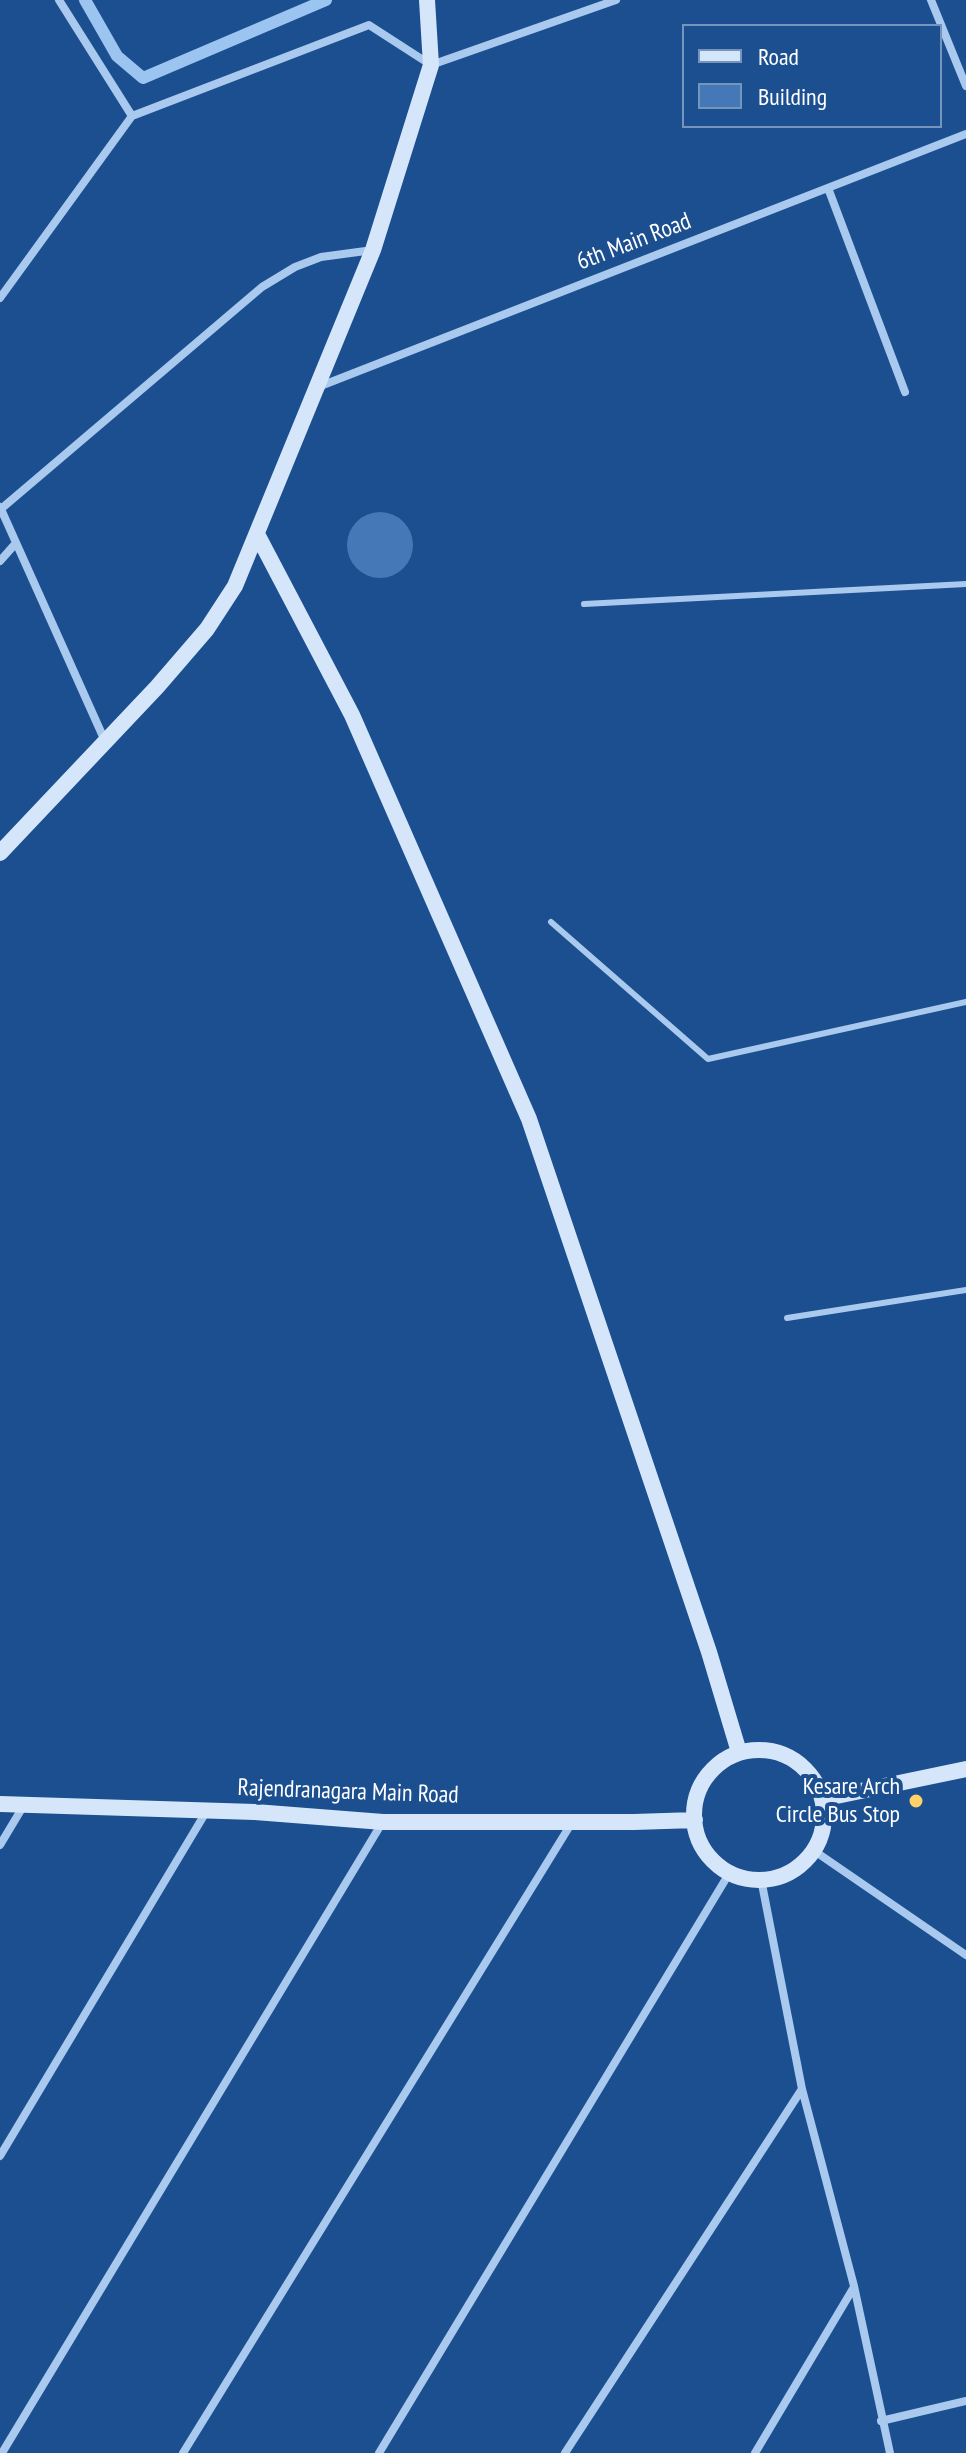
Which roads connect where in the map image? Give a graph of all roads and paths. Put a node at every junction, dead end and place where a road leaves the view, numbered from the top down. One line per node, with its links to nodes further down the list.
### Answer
1 (59, 0): 9 (street)
2 (427, 0): 7 (street)
3 (616, 0): 7 (street)
4 (931, 0): 5 (street)
5 (941, 24)
6 (942, 27): 8 (street)
7 (431, 65): 9 (street); 12 (street)
8 (966, 86)
9 (132, 116): 13 (street)
10 (966, 134): 11 (street, 6th Main Road)
11 (828, 188): 14 (street, 6th Main Road); 15 (street)
12 (373, 250): 14 (street); 16 (street)
13 (0, 298)
14 (317, 387): 17 (street)
15 (905, 392)
16 (1, 508): 18 (street)
17 (258, 536): 22 (street); 28 (street)
18 (16, 543): 19 (street); 22 (street)
19 (0, 561)
20 (966, 584): 21 (lane)
21 (584, 604)
22 (105, 741): 23 (street)
23 (0, 853)
24 (551, 922): 25 (lane)
25 (966, 1002)
26 (966, 1290): 27 (lane)
27 (787, 1318)
28 (739, 1752): 30 (street); 34 (street)
29 (966, 1769): 30 (street)
30 (822, 1799): 38 (street)
31 (0, 1804): 32 (street, Rajendranagara Main Road)
32 (25, 1805): 33 (street, Rajendranagara Main Road); 37 (street)
33 (207, 1811): 36 (street, Rajendranagara Main Road); 43 (street)
34 (695, 1820): 35 (street, Rajendranagara Main Road); 39 (street)
35 (573, 1821): 36 (street, Rajendranagara Main Road); 48 (street)
36 (383, 1822): 47 (street)
37 (0, 1845)
38 (813, 1850): 40 (street); 41 (street)
39 (730, 1872): 40 (street); 49 (street)
40 (761, 1879): 42 (street)
41 (966, 1955)
42 (802, 2089): 44 (street); 50 (street)
43 (0, 2156)
44 (854, 2286): 46 (street); 51 (street)
45 (966, 2401): 46 (street)
46 (881, 2421): 52 (street)
47 (2, 2453)
48 (183, 2453)
49 (379, 2453)
50 (565, 2453)
51 (755, 2453)
52 (890, 2453)

